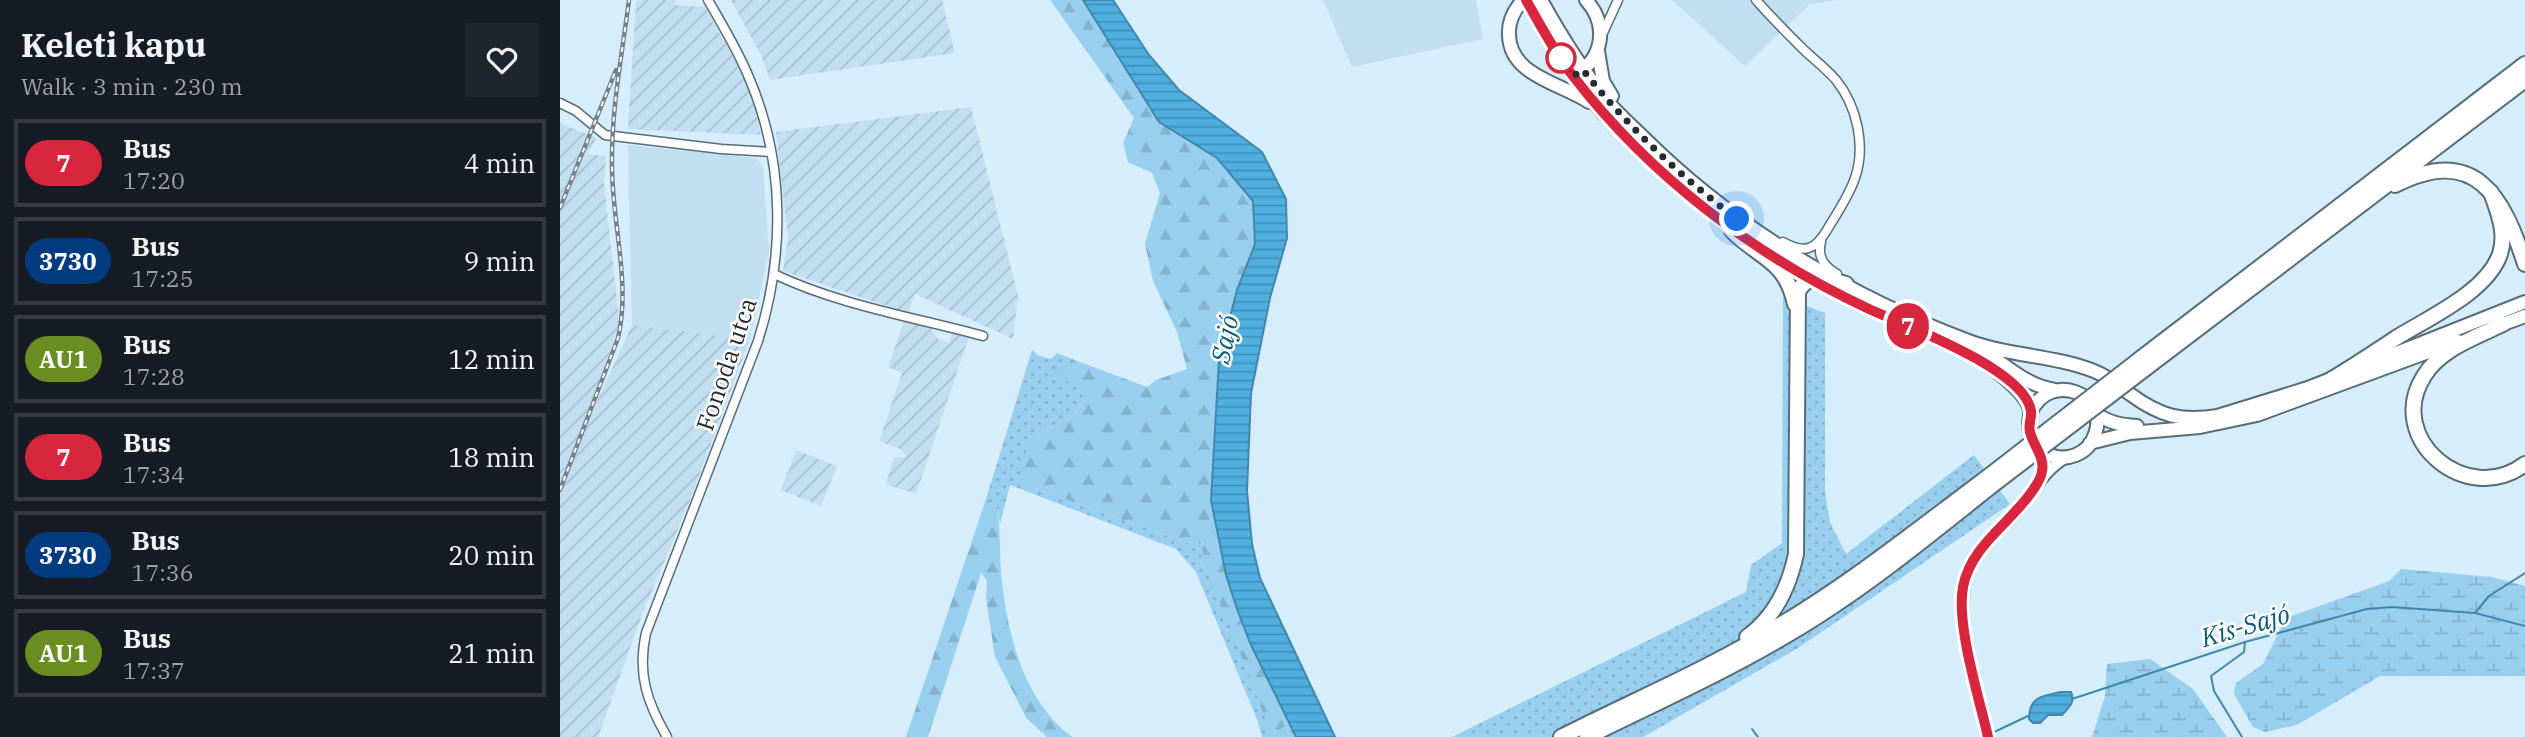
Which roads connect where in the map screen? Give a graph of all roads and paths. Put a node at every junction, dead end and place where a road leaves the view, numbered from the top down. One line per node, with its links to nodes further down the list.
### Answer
1 (708, 0): 17 (street, Fonoda utca)
2 (1512, 0): 8 (main road)
3 (1524, 0): 8 (main road); 11 (main road)
4 (1541, 0): 11 (main road)
5 (1586, 0): 9 (main road)
6 (1618, 0): 9 (street)
7 (1756, 0): 21 (street)
8 (1512, 17): 12 (main road)
9 (1599, 43): 11 (main road); 16 (main road)
10 (2525, 64): 33 (highway)
11 (1578, 73): 12 (main road); 15 (main road); 16 (main road)
12 (1545, 78): 15 (main road)
13 (2525, 80): 19 (highway)
14 (560, 103): 17 (street)
15 (1603, 113): 20 (main road)
16 (1639, 134): 20 (main road)
17 (771, 152): 23 (street, Fonoda utca)
18 (2491, 192): 19 (highway); 22 (highway); 34 (highway)
19 (2363, 202): 33 (highway)
20 (1735, 225): 21 (street); 24 (main road); 25 (main road); 28 (highway)
21 (1822, 239): 26 (street)
22 (2525, 264)
23 (774, 274): 31 (street); 46 (street, Fonoda utca)
24 (1812, 279): 25 (highway); 28 (highway); 36 (main road)
25 (1846, 284): 26 (main road)
26 (1881, 302): 32 (main road)
27 (2525, 303): 34 (main road)
28 (1797, 312): 45 (highway)
29 (2525, 316): 30 (main road)
30 (2503, 324): 40 (main road); 42 (highway)
31 (983, 337)
32 (1968, 341): 35 (main road); 38 (main road)
33 (2143, 363): 44 (highway, bridge)
34 (2332, 379): 38 (main road)
35 (2057, 390): 36 (main road); 37 (main road)
36 (2031, 412): 39 (main road)
37 (2095, 413): 38 (main road); 40 (main road)
38 (2218, 416)
39 (2035, 443): 41 (main road); 43 (main road)
40 (2090, 443): 41 (main road)
41 (2065, 458): 43 (main road)
42 (2525, 464)
43 (2041, 478): 49 (main road)
44 (1988, 483): 45 (highway); 48 (highway)
45 (1703, 668): 47 (highway)
46 (667, 737)
47 (1561, 737)
48 (1587, 737)
49 (1988, 737)

